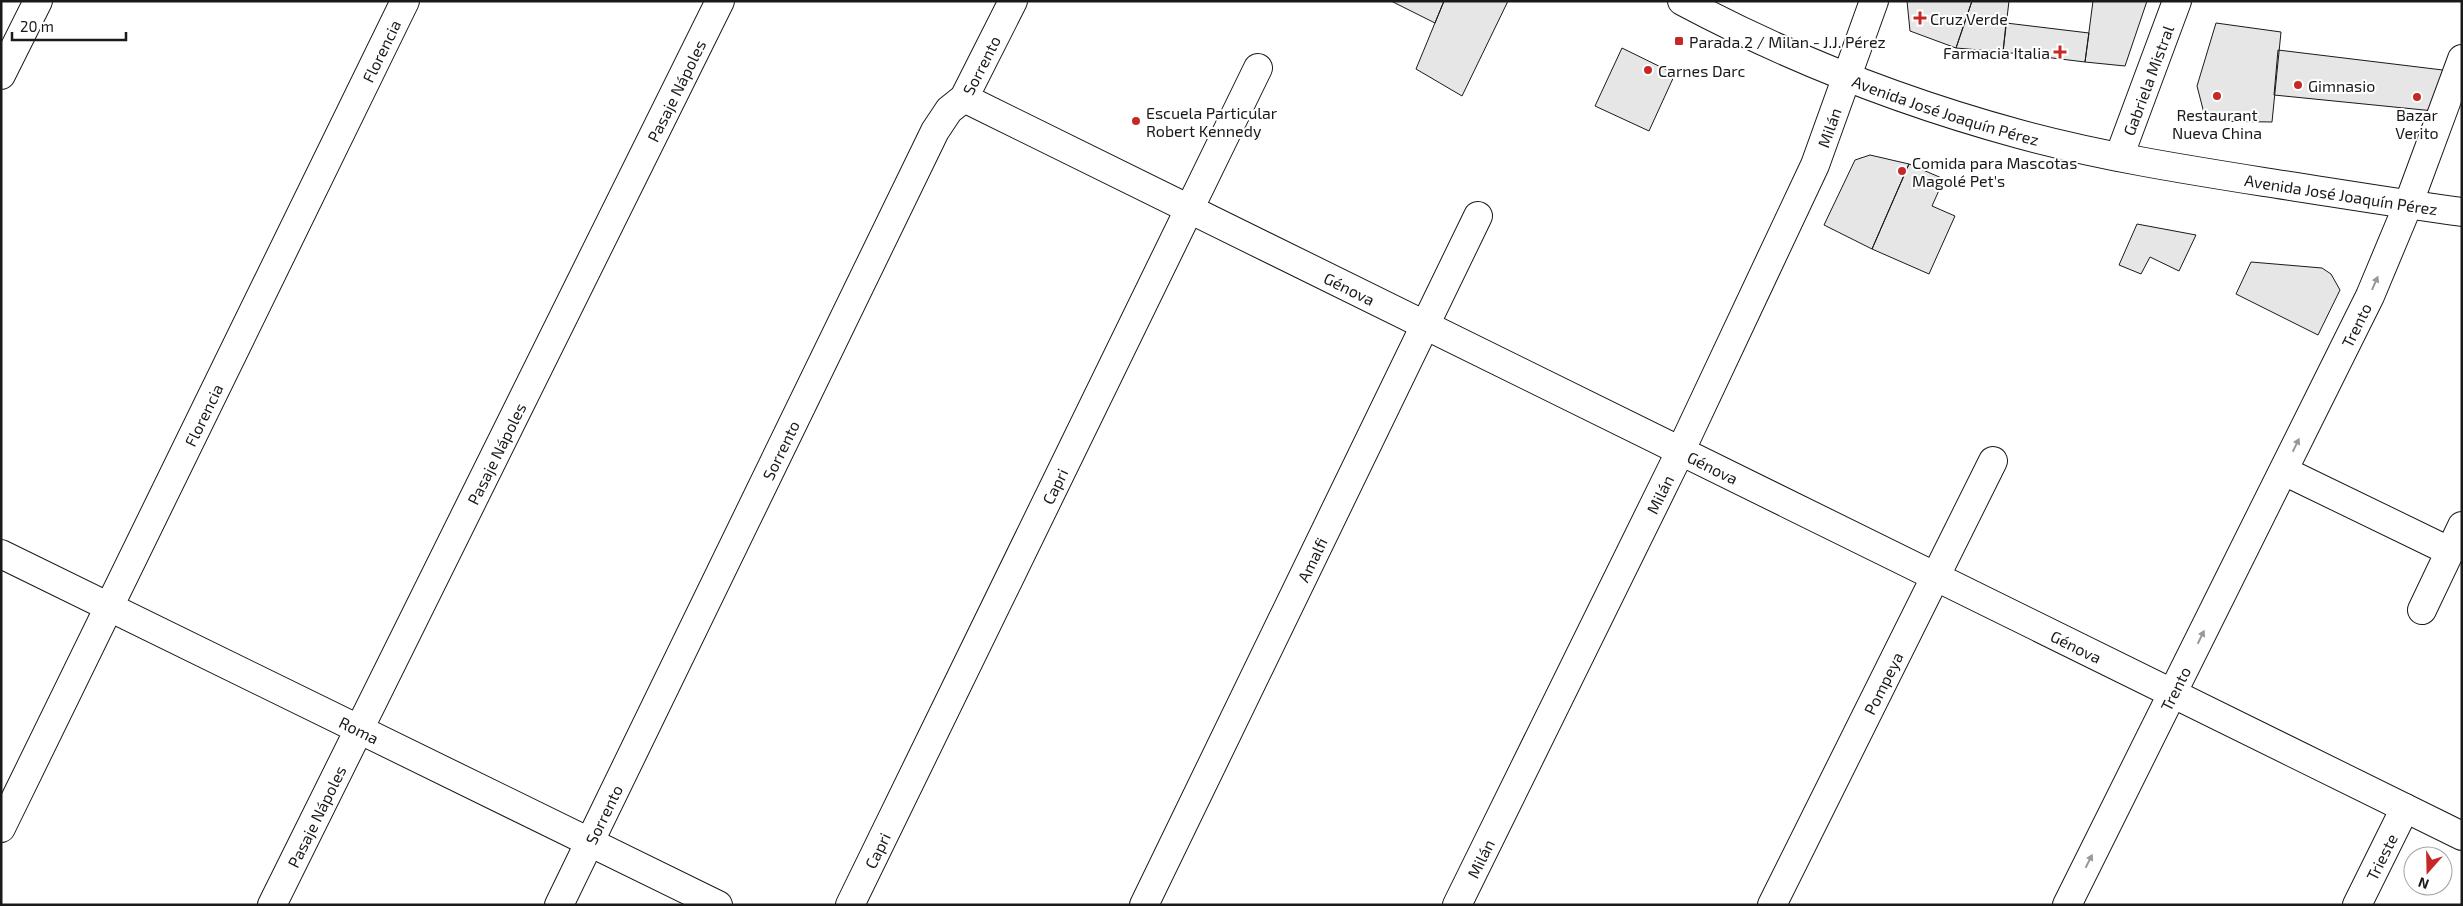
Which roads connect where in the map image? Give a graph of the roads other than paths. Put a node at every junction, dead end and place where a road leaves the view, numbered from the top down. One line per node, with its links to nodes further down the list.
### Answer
1 (38, 1): 10 (street)
2 (405, 1): 26 (street, Florencia)
3 (720, 1): 29 (street, Pasaje Nápoles)
4 (1013, 1): 12 (street, Sorrento)
5 (1682, 1): 11 (street, Avenida José Joaquín Pérez)
6 (1874, 1): 11 (street, Milán)
7 (2177, 1): 13 (street, Gabriela Mistral)
8 (2462, 59): 14 (street, Trento)
9 (1258, 68): 15 (street, Capri)
10 (1, 75)
11 (1847, 77): 13 (street, Avenida José Joaquín Pérez); 19 (street, Milán)
12 (964, 98): 15 (street, Génova); 33 (street, Sorrento)
13 (2119, 157): 14 (street, Avenida José Joaquín Pérez)
14 (2408, 205): 16 (street, Avenida José Joaquín Pérez); 21 (street, Trento, one-way to 14)
15 (1189, 210): 18 (street, Génova); 37 (street, Capri)
16 (2462, 212)
17 (1478, 216): 18 (street, Amalfi)
18 (1425, 326): 19 (street, Génova); 38 (street, Amalfi)
19 (1680, 452): 25 (street, Génova); 39 (street, Milán)
20 (1993, 461): 25 (street, Pompeya)
21 (2284, 470): 23 (street); 28 (street, Trento, one-way to 21)
22 (2462, 526): 23 (street)
23 (2449, 551): 27 (street)
24 (1, 554): 26 (street, Roma)
25 (1935, 577): 28 (street, Génova); 40 (street, Pompeya)
26 (110, 608): 29 (street, Roma); 31 (street, Florencia)
27 (2422, 610)
28 (2172, 694): 30 (street, Génova); 41 (street, Trento, one-way to 28)
29 (358, 728): 33 (street, Roma); 34 (street, Pasaje Nápoles)
30 (2405, 808): 32 (street, Génova); 42 (street, Trieste)
31 (1, 828)
32 (2462, 836)
33 (589, 842): 35 (street, Sorrento); 36 (street, Roma)
34 (272, 905)
35 (559, 905)
36 (718, 905)
37 (850, 905)
38 (1144, 905)
39 (1457, 905)
40 (1772, 905)
41 (2067, 905)
42 (2357, 905)

